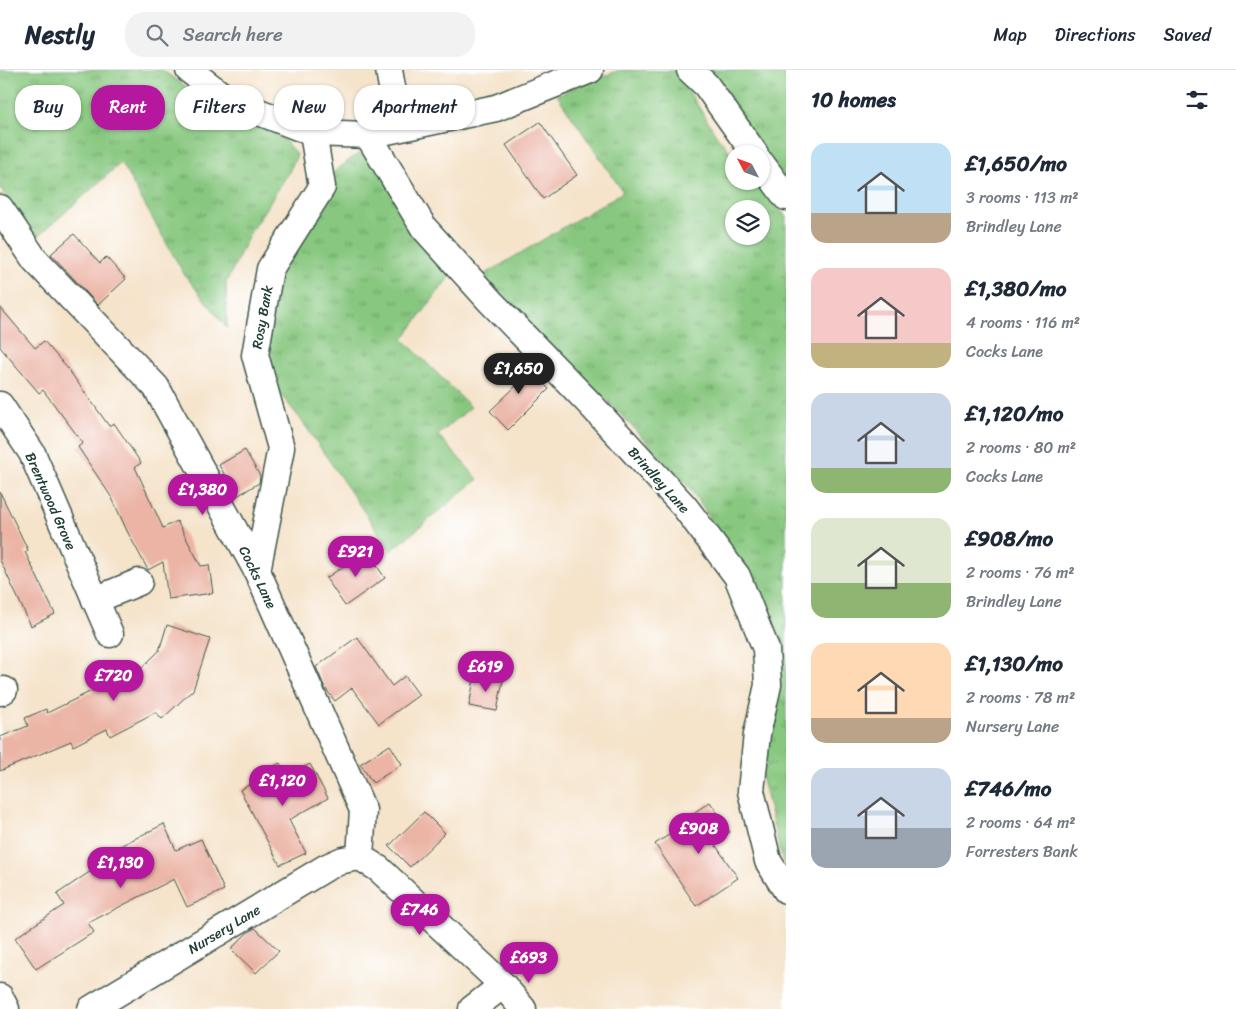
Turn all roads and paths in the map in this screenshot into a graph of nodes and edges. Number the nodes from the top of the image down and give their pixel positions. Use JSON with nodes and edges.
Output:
{"nodes":[{"id":1,"x":189,"y":70,"type":"edge"},
{"id":2,"x":389,"y":70,"type":"edge"},
{"id":3,"x":590,"y":70,"type":"edge"},
{"id":4,"x":690,"y":70,"type":"edge"},
{"id":5,"x":392,"y":85,"type":"edge"},
{"id":6,"x":475,"y":112,"type":"edge"},
{"id":7,"x":390,"y":130,"type":"edge"},
{"id":8,"x":313,"y":133,"type":"junction"},
{"id":9,"x":368,"y":135,"type":"junction"},
{"id":10,"x":748,"y":145,"type":"edge"},
{"id":11,"x":770,"y":175,"type":"edge"},
{"id":12,"x":786,"y":197,"type":"edge"},
{"id":13,"x":0,"y":208,"type":"edge"},
{"id":14,"x":0,"y":405,"type":"edge"},
{"id":15,"x":257,"y":571,"type":"junction"},
{"id":16,"x":139,"y":582,"type":"dead end"},
{"id":17,"x":95,"y":600,"type":"junction"},
{"id":18,"x":110,"y":634,"type":"dead end"},
{"id":19,"x":360,"y":857,"type":"junction"},
{"id":20,"x":786,"y":890,"type":"edge"},
{"id":21,"x":503,"y":985,"type":"junction"},
{"id":22,"x":0,"y":997,"type":"edge"},
{"id":23,"x":6,"y":1009,"type":"edge"},
{"id":24,"x":91,"y":1009,"type":"edge"},
{"id":25,"x":472,"y":1009,"type":"edge"},
{"id":26,"x":523,"y":1009,"type":"edge"}],
"edges":[{"from":1,"to":8,"type":"street"},
{"from":2,"to":5,"type":"street"},
{"from":3,"to":6,"type":"street"},
{"from":4,"to":10,"type":"street"},
{"from":7,"to":9,"type":"street"},
{"from":8,"to":9,"type":"street"},
{"from":8,"to":15,"type":"street","name":"Rosy Bank"},
{"from":9,"to":20,"type":"street","name":"Brindley Lane"},
{"from":11,"to":12,"type":"street"},
{"from":13,"to":15,"type":"street","name":"Cocks Lane"},
{"from":14,"to":17,"type":"street","name":"Brentwood Grove"},
{"from":15,"to":19,"type":"street","name":"Cocks Lane"},
{"from":16,"to":17,"type":"street"},
{"from":17,"to":18,"type":"street","name":"Brentwood Grove"},
{"from":19,"to":21,"type":"street"},
{"from":19,"to":24,"type":"street","name":"Nursery Lane"},
{"from":21,"to":25,"type":"street"},
{"from":21,"to":26,"type":"street"},
{"from":22,"to":23,"type":"street"}]}
